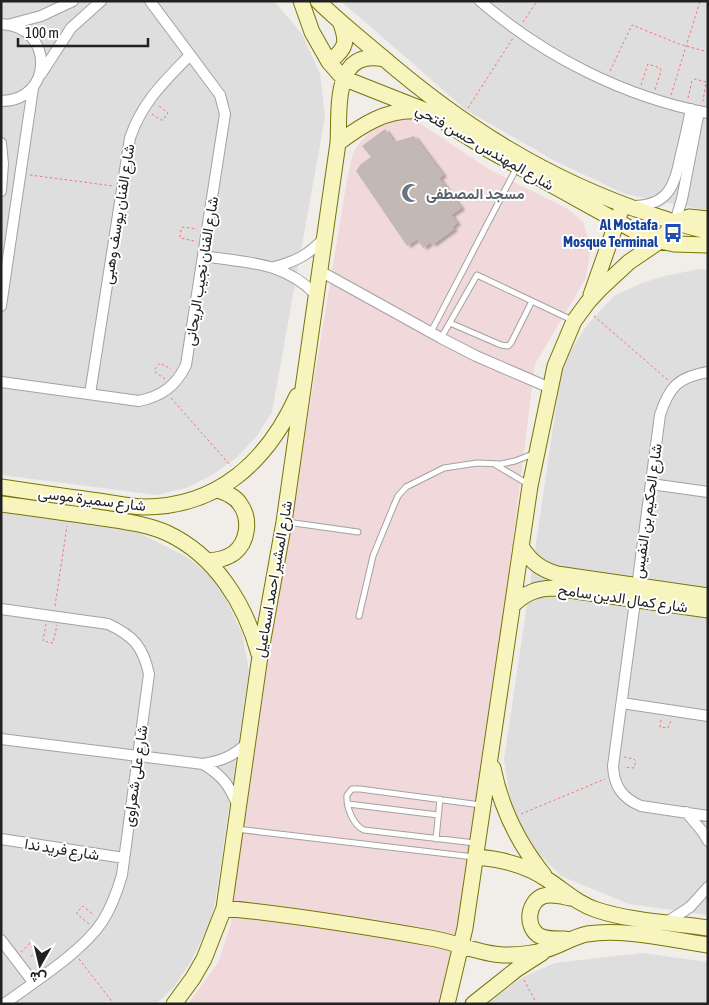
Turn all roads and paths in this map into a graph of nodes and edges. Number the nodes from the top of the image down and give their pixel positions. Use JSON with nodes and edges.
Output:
{"nodes":[{"id":1,"x":73,"y":1,"type":"edge"},
{"id":2,"x":101,"y":1,"type":"edge"},
{"id":3,"x":150,"y":1,"type":"edge"},
{"id":4,"x":291,"y":1,"type":"edge"},
{"id":5,"x":301,"y":1,"type":"edge"},
{"id":6,"x":318,"y":1,"type":"edge"},
{"id":7,"x":330,"y":1,"type":"edge"},
{"id":8,"x":480,"y":1,"type":"edge"},
{"id":9,"x":537,"y":1,"type":"edge"},
{"id":10,"x":700,"y":1,"type":"edge"},
{"id":11,"x":340,"y":22,"type":"junction"},
{"id":12,"x":5,"y":24,"type":"edge"},
{"id":13,"x":518,"y":31,"type":"junction"},
{"id":14,"x":312,"y":32,"type":"junction"},
{"id":15,"x":686,"y":46,"type":"junction"},
{"id":16,"x":708,"y":52,"type":"edge"},
{"id":17,"x":190,"y":55,"type":"junction"},
{"id":18,"x":384,"y":59,"type":"junction"},
{"id":19,"x":329,"y":62,"type":"junction"},
{"id":20,"x":39,"y":76,"type":"junction"},
{"id":21,"x":343,"y":78,"type":"junction"},
{"id":22,"x":606,"y":80,"type":"junction"},
{"id":23,"x":33,"y":88,"type":"junction"},
{"id":24,"x":638,"y":93,"type":"junction"},
{"id":25,"x":652,"y":98,"type":"junction"},
{"id":26,"x":149,"y":99,"type":"junction"},
{"id":27,"x":1,"y":101,"type":"edge"},
{"id":28,"x":669,"y":103,"type":"junction"},
{"id":29,"x":143,"y":108,"type":"junction"},
{"id":30,"x":697,"y":110,"type":"edge"},
{"id":31,"x":429,"y":112,"type":"junction"},
{"id":32,"x":460,"y":120,"type":"junction"},
{"id":33,"x":1,"y":143,"type":"edge"},
{"id":34,"x":338,"y":143,"type":"junction"},
{"id":35,"x":517,"y":166,"type":"junction"},
{"id":36,"x":20,"y":173,"type":"junction"},
{"id":37,"x":121,"y":187,"type":"junction"},
{"id":38,"x":1,"y":191,"type":"edge"},
{"id":39,"x":591,"y":199,"type":"junction"},
{"id":40,"x":629,"y":207,"type":"junction"},
{"id":41,"x":617,"y":222,"type":"junction"},
{"id":42,"x":675,"y":222,"type":"junction"},
{"id":43,"x":706,"y":227,"type":"edge"},
{"id":44,"x":207,"y":231,"type":"junction"},
{"id":45,"x":325,"y":237,"type":"junction"},
{"id":46,"x":660,"y":241,"type":"junction"},
{"id":47,"x":205,"y":242,"type":"junction"},
{"id":48,"x":704,"y":246,"type":"edge"},
{"id":49,"x":203,"y":256,"type":"junction"},
{"id":50,"x":274,"y":267,"type":"junction"},
{"id":51,"x":320,"y":271,"type":"junction"},
{"id":52,"x":316,"y":295,"type":"junction"},
{"id":53,"x":532,"y":301,"type":"junction"},
{"id":54,"x":586,"y":305,"type":"junction"},
{"id":55,"x":1,"y":306,"type":"edge"},
{"id":56,"x":574,"y":321,"type":"junction"},
{"id":57,"x":450,"y":323,"type":"junction"},
{"id":58,"x":430,"y":333,"type":"junction"},
{"id":59,"x":441,"y":338,"type":"junction"},
{"id":60,"x":708,"y":372,"type":"edge"},
{"id":61,"x":181,"y":376,"type":"junction"},
{"id":62,"x":304,"y":381,"type":"junction"},
{"id":63,"x":1,"y":382,"type":"edge"},
{"id":64,"x":674,"y":386,"type":"junction"},
{"id":65,"x":170,"y":388,"type":"junction"},
{"id":66,"x":550,"y":388,"type":"junction"},
{"id":67,"x":90,"y":394,"type":"junction"},
{"id":68,"x":536,"y":453,"type":"junction"},
{"id":69,"x":494,"y":464,"type":"junction"},
{"id":70,"x":240,"y":475,"type":"junction"},
{"id":71,"x":651,"y":484,"type":"junction"},
{"id":72,"x":530,"y":486,"type":"junction"},
{"id":73,"x":2,"y":487,"type":"edge"},
{"id":74,"x":218,"y":490,"type":"junction"},
{"id":75,"x":708,"y":492,"type":"edge"},
{"id":76,"x":1,"y":504,"type":"edge"},
{"id":77,"x":68,"y":513,"type":"junction"},
{"id":78,"x":284,"y":522,"type":"junction"},
{"id":79,"x":358,"y":532,"type":"dead end"},
{"id":80,"x":521,"y":546,"type":"junction"},
{"id":81,"x":208,"y":561,"type":"junction"},
{"id":82,"x":636,"y":592,"type":"junction"},
{"id":83,"x":708,"y":596,"type":"edge"},
{"id":84,"x":513,"y":605,"type":"junction"},
{"id":85,"x":1,"y":609,"type":"edge"},
{"id":86,"x":708,"y":610,"type":"edge"},
{"id":87,"x":53,"y":616,"type":"junction"},
{"id":88,"x":359,"y":616,"type":"dead end"},
{"id":89,"x":260,"y":656,"type":"junction"},
{"id":90,"x":622,"y":703,"type":"junction"},
{"id":91,"x":667,"y":710,"type":"junction"},
{"id":92,"x":708,"y":716,"type":"edge"},
{"id":93,"x":1,"y":739,"type":"edge"},
{"id":94,"x":247,"y":743,"type":"junction"},
{"id":95,"x":138,"y":757,"type":"junction"},
{"id":96,"x":491,"y":758,"type":"junction"},
{"id":97,"x":203,"y":764,"type":"junction"},
{"id":98,"x":614,"y":766,"type":"junction"},
{"id":99,"x":440,"y":799,"type":"junction"},
{"id":100,"x":348,"y":804,"type":"junction"},
{"id":101,"x":484,"y":806,"type":"junction"},
{"id":102,"x":238,"y":808,"type":"junction"},
{"id":103,"x":686,"y":812,"type":"junction"},
{"id":104,"x":438,"y":815,"type":"junction"},
{"id":105,"x":708,"y":816,"type":"edge"},
{"id":106,"x":508,"y":819,"type":"junction"},
{"id":107,"x":236,"y":829,"type":"junction"},
{"id":108,"x":1,"y":839,"type":"edge"},
{"id":109,"x":436,"y":839,"type":"junction"},
{"id":110,"x":708,"y":840,"type":"edge"},
{"id":111,"x":477,"y":850,"type":"junction"},
{"id":112,"x":124,"y":858,"type":"junction"},
{"id":113,"x":548,"y":880,"type":"junction"},
{"id":114,"x":708,"y":887,"type":"edge"},
{"id":115,"x":572,"y":898,"type":"junction"},
{"id":116,"x":224,"y":908,"type":"junction"},
{"id":117,"x":667,"y":922,"type":"junction"},
{"id":118,"x":99,"y":926,"type":"junction"},
{"id":119,"x":708,"y":928,"type":"edge"},
{"id":120,"x":569,"y":939,"type":"junction"},
{"id":121,"x":1,"y":940,"type":"edge"},
{"id":122,"x":708,"y":945,"type":"edge"},
{"id":123,"x":462,"y":947,"type":"junction"},
{"id":124,"x":546,"y":950,"type":"junction"},
{"id":125,"x":73,"y":952,"type":"junction"},
{"id":126,"x":18,"y":962,"type":"junction"},
{"id":127,"x":518,"y":969,"type":"junction"},
{"id":128,"x":33,"y":982,"type":"junction"},
{"id":129,"x":4,"y":1004,"type":"edge"},
{"id":130,"x":114,"y":1004,"type":"edge"},
{"id":131,"x":174,"y":1004,"type":"edge"},
{"id":132,"x":448,"y":1004,"type":"edge"},
{"id":133,"x":473,"y":1004,"type":"edge"},
{"id":134,"x":537,"y":1004,"type":"edge"}],
"edges":[{"from":1,"to":12,"type":"street"},
{"from":2,"to":20,"type":"street"},
{"from":3,"to":17,"type":"street","name":"شارع الفنان نجيب الريحانى"},
{"from":4,"to":14,"type":"main road"},
{"from":5,"to":14,"type":"main road","name":"شارع المهندس حسن فتحي"},
{"from":6,"to":11,"type":"main road","name":"شارع المهندس حسن فتحي"},
{"from":7,"to":11,"type":"main road"},
{"from":8,"to":13,"type":"street"},
{"from":9,"to":13,"type":"path"},
{"from":10,"to":15,"type":"path"},
{"from":11,"to":18,"type":"main road","name":"شارع المهندس حسن فتحي"},
{"from":11,"to":19,"type":"main road"},
{"from":12,"to":20,"type":"street"},
{"from":13,"to":22,"type":"street"},
{"from":13,"to":32,"type":"path"},
{"from":14,"to":19,"type":"main road","name":"شارع المهندس حسن فتحي"},
{"from":15,"to":16,"type":"path"},
{"from":15,"to":22,"type":"path"},
{"from":15,"to":28,"type":"path"},
{"from":17,"to":26,"type":"street","name":"شارع الفنان يوسف وهبى"},
{"from":17,"to":44,"type":"street","name":"شارع الفنان نجيب الريحانى"},
{"from":18,"to":21,"type":"main road"},
{"from":18,"to":32,"type":"main road","name":"شارع المهندس حسن فتحي"},
{"from":19,"to":21,"type":"main road","name":"شارع المهندس حسن فتحي"},
{"from":20,"to":23,"type":"street"},
{"from":21,"to":31,"type":"main road","name":"شارع المهندس حسن فتحي"},
{"from":21,"to":34,"type":"main road","name":"شارع المشير احمد اسماعيل"},
{"from":22,"to":24,"type":"street"},
{"from":23,"to":27,"type":"street"},
{"from":23,"to":36,"type":"street"},
{"from":24,"to":25,"type":"street"},
{"from":24,"to":25,"type":"path"},
{"from":25,"to":28,"type":"street"},
{"from":26,"to":29,"type":"street","name":"شارع الفنان يوسف وهبى"},
{"from":26,"to":29,"type":"path"},
{"from":28,"to":30,"type":"street"},
{"from":29,"to":37,"type":"street","name":"شارع الفنان يوسف وهبى"},
{"from":30,"to":30,"type":"path"},
{"from":30,"to":40,"type":"street"},
{"from":30,"to":42,"type":"street"},
{"from":31,"to":34,"type":"main road"},
{"from":31,"to":35,"type":"main road","name":"شارع المهندس حسن فتحي"},
{"from":32,"to":39,"type":"main road","name":"شارع المهندس حسن فتحي"},
{"from":33,"to":38,"type":"street"},
{"from":34,"to":45,"type":"main road","name":"شارع المشير احمد اسماعيل"},
{"from":35,"to":39,"type":"main road","name":"شارع المهندس حسن فتحي"},
{"from":35,"to":58,"type":"lane"},
{"from":36,"to":37,"type":"path"},
{"from":36,"to":55,"type":"street"},
{"from":37,"to":67,"type":"street","name":"شارع الفنان يوسف وهبى"},
{"from":39,"to":40,"type":"main road","name":"شارع المهندس حسن فتحي"},
{"from":39,"to":41,"type":"main road","name":"شارع المهندس حسن فتحي"},
{"from":40,"to":41,"type":"main road"},
{"from":40,"to":42,"type":"main road","name":"شارع المهندس حسن فتحي"},
{"from":41,"to":46,"type":"main road","name":"شارع المهندس حسن فتحي"},
{"from":41,"to":54,"type":"main road"},
{"from":42,"to":43,"type":"main road","name":"شارع المهندس حسن فتحي"},
{"from":42,"to":46,"type":"main road"},
{"from":43,"to":48,"type":"main road"},
{"from":44,"to":47,"type":"street","name":"شارع الفنان نجيب الريحانى"},
{"from":44,"to":47,"type":"path"},
{"from":45,"to":50,"type":"street"},
{"from":45,"to":51,"type":"main road","name":"شارع المشير احمد اسماعيل"},
{"from":46,"to":48,"type":"main road","name":"شارع المهندس حسن فتحي"},
{"from":46,"to":54,"type":"main road"},
{"from":47,"to":49,"type":"street","name":"شارع الفنان نجيب الريحانى"},
{"from":49,"to":50,"type":"street"},
{"from":49,"to":61,"type":"street","name":"شارع الفنان نجيب الريحانى"},
{"from":50,"to":52,"type":"street"},
{"from":51,"to":52,"type":"main road","name":"شارع المشير احمد اسماعيل"},
{"from":51,"to":58,"type":"street"},
{"from":52,"to":62,"type":"main road","name":"شارع المشير احمد اسماعيل"},
{"from":53,"to":56,"type":"lane"},
{"from":53,"to":57,"type":"lane"},
{"from":53,"to":57,"type":"lane"},
{"from":54,"to":56,"type":"main road"},
{"from":54,"to":64,"type":"path"},
{"from":56,"to":66,"type":"main road"},
{"from":57,"to":59,"type":"lane"},
{"from":58,"to":59,"type":"street"},
{"from":59,"to":66,"type":"street"},
{"from":60,"to":64,"type":"street"},
{"from":61,"to":65,"type":"street","name":"شارع الفنان نجيب الريحانى"},
{"from":61,"to":65,"type":"path"},
{"from":62,"to":70,"type":"main road","name":"شارع سميرة موسى"},
{"from":62,"to":78,"type":"main road","name":"شارع المشير احمد اسماعيل"},
{"from":63,"to":67,"type":"street"},
{"from":64,"to":71,"type":"street","name":"شارع الحكيم بن النفيس"},
{"from":65,"to":67,"type":"street"},
{"from":65,"to":70,"type":"path"},
{"from":66,"to":68,"type":"main road"},
{"from":68,"to":69,"type":"lane"},
{"from":68,"to":72,"type":"main road"},
{"from":69,"to":72,"type":"lane"},
{"from":69,"to":88,"type":"lane"},
{"from":70,"to":74,"type":"main road","name":"شارع سميرة موسى"},
{"from":71,"to":75,"type":"street"},
{"from":71,"to":82,"type":"street","name":"شارع الحكيم بن النفيس"},
{"from":72,"to":80,"type":"main road"},
{"from":73,"to":74,"type":"main road","name":"شارع سميرة موسى"},
{"from":74,"to":81,"type":"main road"},
{"from":76,"to":77,"type":"main road","name":"شارع سميرة موسى"},
{"from":77,"to":81,"type":"main road","name":"شارع سميرة موسى"},
{"from":77,"to":87,"type":"path"},
{"from":78,"to":79,"type":"lane"},
{"from":78,"to":89,"type":"main road","name":"شارع المشير احمد اسماعيل"},
{"from":80,"to":82,"type":"main road","name":"شارع كمال الدين سامح"},
{"from":80,"to":84,"type":"main road"},
{"from":81,"to":89,"type":"main road","name":"شارع سميرة موسى"},
{"from":82,"to":83,"type":"main road","name":"شارع كمال الدين سامح"},
{"from":82,"to":84,"type":"main road","name":"شارع كمال الدين سامح"},
{"from":82,"to":86,"type":"main road","name":"شارع كمال الدين سامح"},
{"from":82,"to":90,"type":"street","name":"شارع الحكيم بن النفيس"},
{"from":84,"to":96,"type":"main road"},
{"from":85,"to":87,"type":"street","name":"شارع على شعراوى"},
{"from":87,"to":87,"type":"path"},
{"from":87,"to":95,"type":"street","name":"شارع على شعراوى"},
{"from":89,"to":94,"type":"main road","name":"شارع المشير احمد اسماعيل"},
{"from":90,"to":91,"type":"street"},
{"from":90,"to":98,"type":"street","name":"شارع الحكيم بن النفيس"},
{"from":91,"to":91,"type":"path"},
{"from":91,"to":92,"type":"street"},
{"from":93,"to":95,"type":"street"},
{"from":94,"to":97,"type":"street"},
{"from":94,"to":102,"type":"main road","name":"شارع المشير احمد اسماعيل"},
{"from":95,"to":97,"type":"street"},
{"from":95,"to":112,"type":"street","name":"شارع على شعراوى"},
{"from":96,"to":101,"type":"main road"},
{"from":96,"to":106,"type":"main road"},
{"from":97,"to":102,"type":"street"},
{"from":98,"to":98,"type":"path"},
{"from":98,"to":103,"type":"street"},
{"from":98,"to":106,"type":"path"},
{"from":99,"to":100,"type":"lane"},
{"from":99,"to":101,"type":"lane"},
{"from":99,"to":104,"type":"lane"},
{"from":100,"to":104,"type":"lane"},
{"from":100,"to":109,"type":"lane"},
{"from":101,"to":111,"type":"main road"},
{"from":102,"to":107,"type":"main road","name":"شارع المشير احمد اسماعيل"},
{"from":103,"to":105,"type":"street"},
{"from":103,"to":110,"type":"street"},
{"from":104,"to":109,"type":"lane"},
{"from":106,"to":113,"type":"main road"},
{"from":107,"to":111,"type":"lane"},
{"from":107,"to":116,"type":"main road","name":"شارع المشير احمد اسماعيل"},
{"from":108,"to":112,"type":"street","name":"شارع فريد ندا"},
{"from":109,"to":111,"type":"lane"},
{"from":111,"to":113,"type":"main road"},
{"from":111,"to":123,"type":"main road"},
{"from":112,"to":118,"type":"street","name":"شارع على شعراوى"},
{"from":113,"to":115,"type":"main road"},
{"from":114,"to":117,"type":"street"},
{"from":115,"to":117,"type":"main road"},
{"from":115,"to":120,"type":"main road"},
{"from":116,"to":123,"type":"main road"},
{"from":116,"to":131,"type":"main road","name":"شارع المشير احمد اسماعيل"},
{"from":117,"to":119,"type":"main road"},
{"from":118,"to":118,"type":"path"},
{"from":118,"to":125,"type":"street","name":"شارع على شعراوى"},
{"from":120,"to":122,"type":"main road"},
{"from":120,"to":124,"type":"main road"},
{"from":121,"to":126,"type":"street"},
{"from":123,"to":124,"type":"main road"},
{"from":123,"to":132,"type":"main road"},
{"from":124,"to":127,"type":"main road"},
{"from":125,"to":128,"type":"street","name":"شارع على شعراوى"},
{"from":125,"to":130,"type":"path"},
{"from":126,"to":126,"type":"path"},
{"from":126,"to":128,"type":"street"},
{"from":127,"to":133,"type":"main road"},
{"from":127,"to":134,"type":"path"},
{"from":128,"to":129,"type":"street","name":"شارع على شعراوى"}]}
